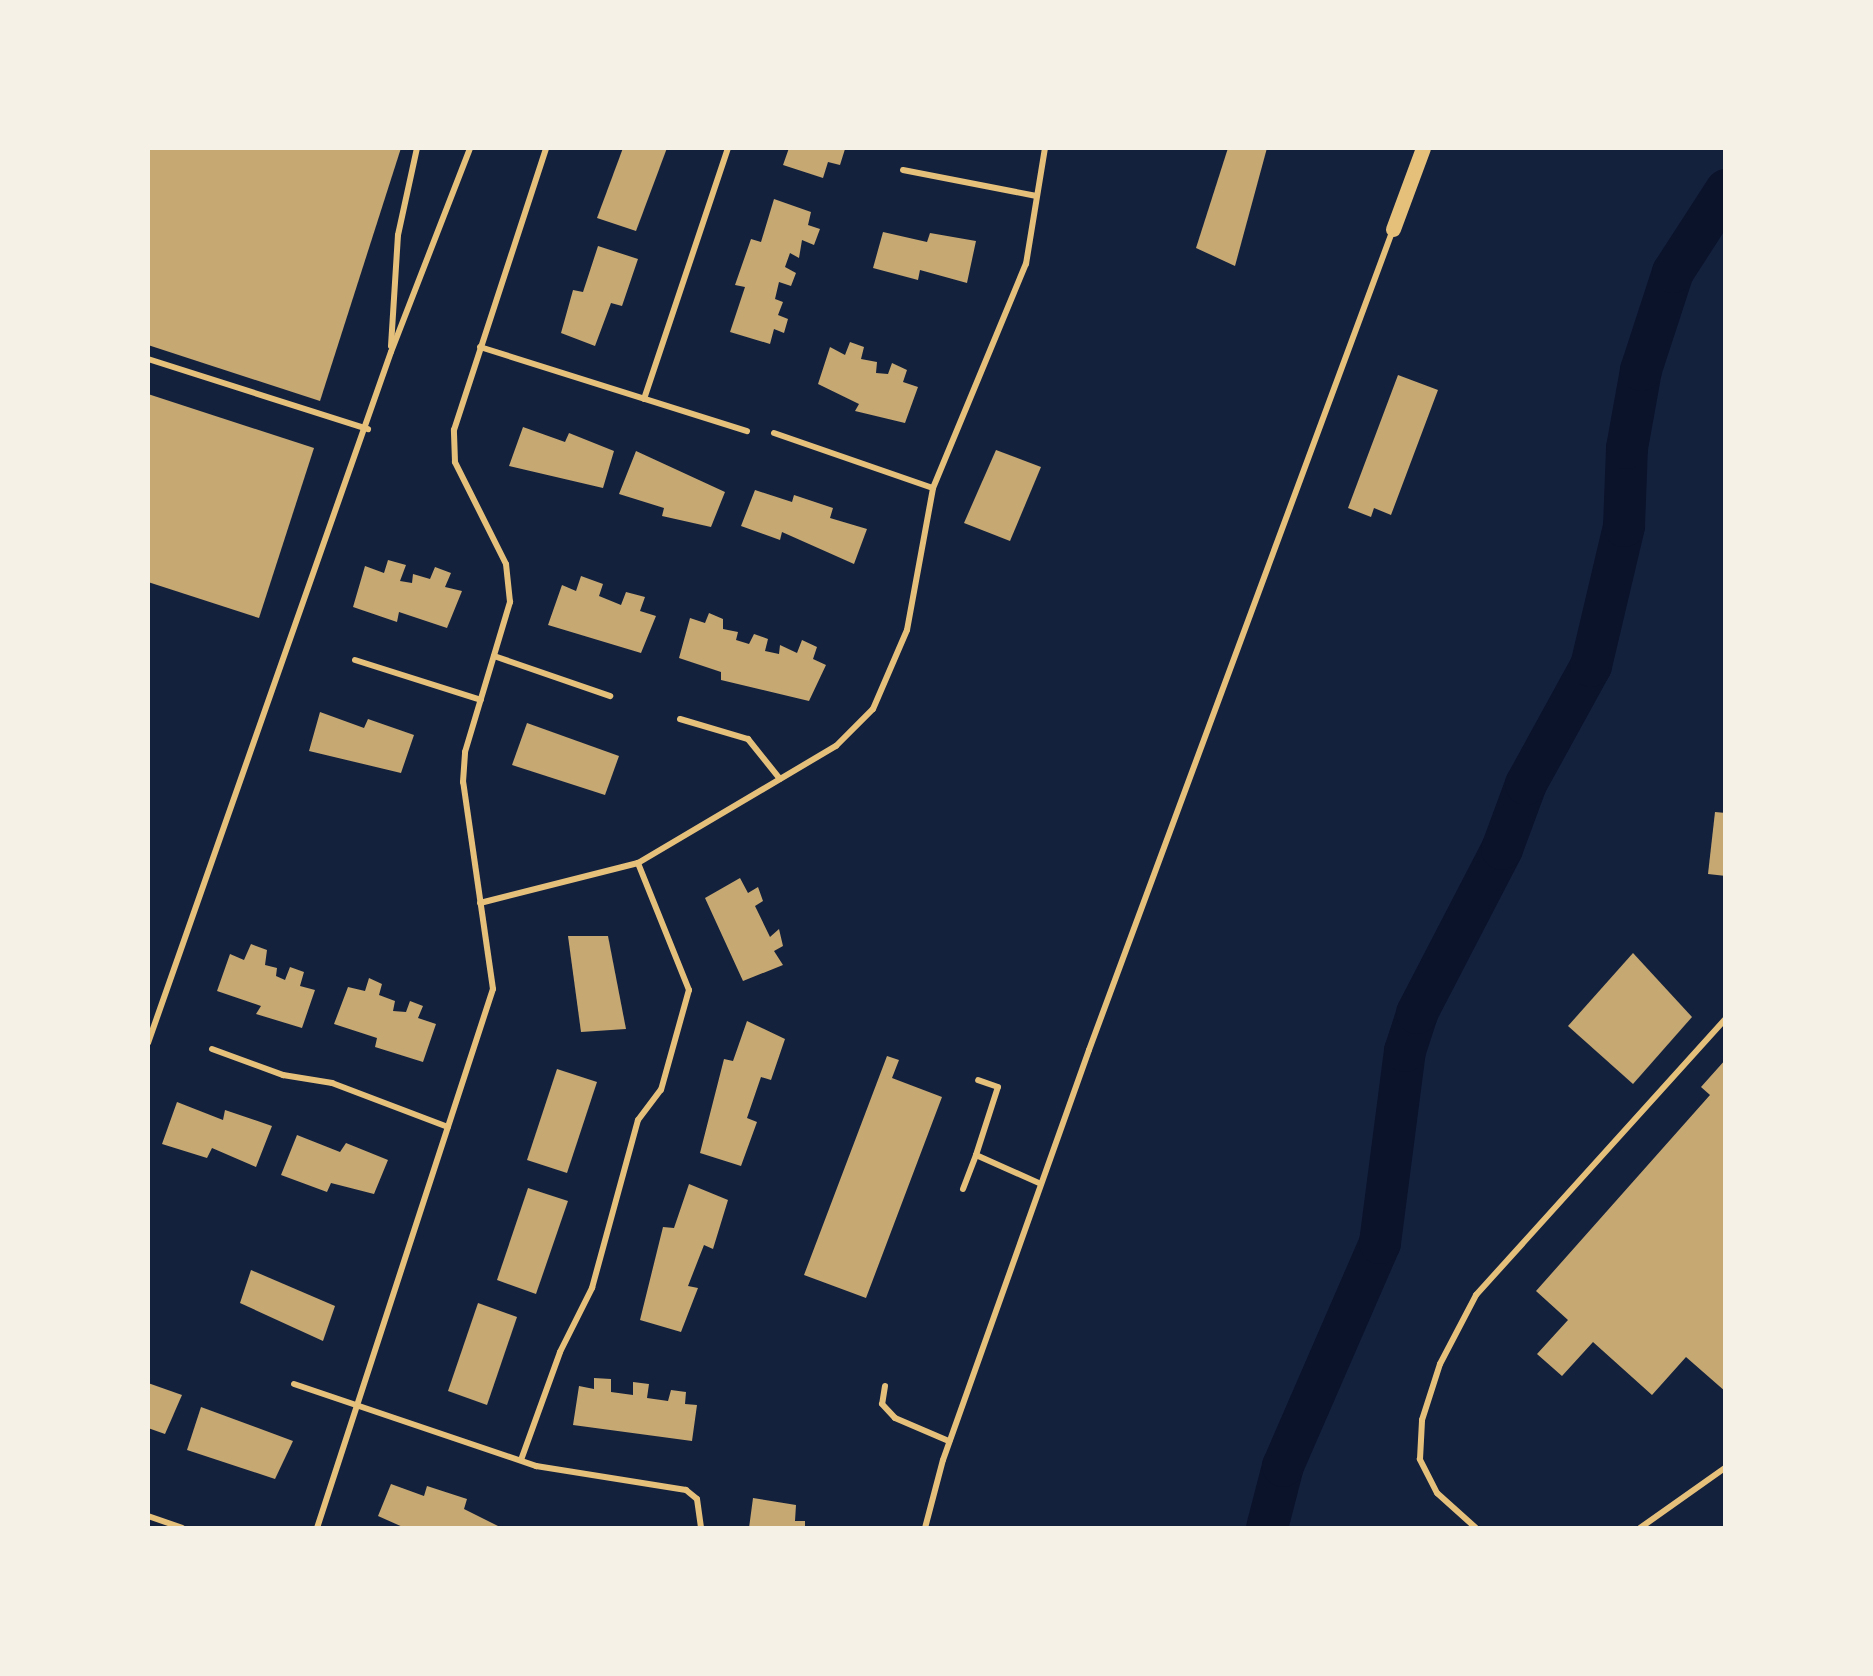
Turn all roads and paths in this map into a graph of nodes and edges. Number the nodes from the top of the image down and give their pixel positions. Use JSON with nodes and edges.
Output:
{"nodes":[{"id":1,"x":417,"y":148,"type":"edge"},
{"id":2,"x":470,"y":148,"type":"edge"},
{"id":3,"x":546,"y":148,"type":"edge"},
{"id":4,"x":728,"y":148,"type":"edge"},
{"id":5,"x":1046,"y":148,"type":"edge"},
{"id":6,"x":1423,"y":148,"type":"edge"},
{"id":7,"x":903,"y":170,"type":"dead end"},
{"id":8,"x":1037,"y":196,"type":"junction"},
{"id":9,"x":1393,"y":229,"type":"joint"},
{"id":10,"x":480,"y":348,"type":"junction"},
{"id":11,"x":390,"y":352,"type":"junction"},
{"id":12,"x":148,"y":359,"type":"edge"},
{"id":13,"x":644,"y":399,"type":"junction"},
{"id":14,"x":368,"y":428,"type":"junction"},
{"id":15,"x":748,"y":431,"type":"dead end"},
{"id":16,"x":774,"y":433,"type":"dead end"},
{"id":17,"x":933,"y":488,"type":"junction"},
{"id":18,"x":494,"y":656,"type":"junction"},
{"id":19,"x":355,"y":660,"type":"dead end"},
{"id":20,"x":610,"y":696,"type":"dead end"},
{"id":21,"x":480,"y":700,"type":"junction"},
{"id":22,"x":680,"y":720,"type":"dead end"},
{"id":23,"x":780,"y":779,"type":"junction"},
{"id":24,"x":638,"y":863,"type":"junction"},
{"id":25,"x":480,"y":902,"type":"junction"},
{"id":26,"x":1726,"y":1018,"type":"edge"},
{"id":27,"x":148,"y":1043,"type":"edge"},
{"id":28,"x":212,"y":1049,"type":"dead end"},
{"id":29,"x":978,"y":1080,"type":"dead end"},
{"id":30,"x":448,"y":1127,"type":"junction"},
{"id":31,"x":976,"y":1155,"type":"junction"},
{"id":32,"x":1041,"y":1184,"type":"junction"},
{"id":33,"x":962,"y":1189,"type":"dead end"},
{"id":34,"x":294,"y":1384,"type":"dead end"},
{"id":35,"x":885,"y":1386,"type":"dead end"},
{"id":36,"x":357,"y":1406,"type":"junction"},
{"id":37,"x":950,"y":1440,"type":"junction"},
{"id":38,"x":521,"y":1460,"type":"junction"},
{"id":39,"x":1726,"y":1466,"type":"edge"},
{"id":40,"x":148,"y":1516,"type":"edge"},
{"id":41,"x":182,"y":1528,"type":"edge"},
{"id":42,"x":317,"y":1528,"type":"edge"},
{"id":43,"x":701,"y":1528,"type":"edge"},
{"id":44,"x":925,"y":1528,"type":"edge"},
{"id":45,"x":1476,"y":1528,"type":"edge"},
{"id":46,"x":1640,"y":1528,"type":"edge"}],
"edges":[{"from":1,"to":11,"type":"lane"},
{"from":2,"to":11,"type":"lane"},
{"from":3,"to":10,"type":"lane"},
{"from":4,"to":13,"type":"lane"},
{"from":5,"to":8,"type":"lane"},
{"from":6,"to":9,"type":"street"},
{"from":7,"to":8,"type":"lane"},
{"from":8,"to":17,"type":"lane"},
{"from":9,"to":32,"type":"lane"},
{"from":10,"to":13,"type":"lane"},
{"from":10,"to":18,"type":"lane"},
{"from":11,"to":14,"type":"lane"},
{"from":12,"to":14,"type":"lane"},
{"from":13,"to":15,"type":"lane"},
{"from":14,"to":27,"type":"lane"},
{"from":16,"to":17,"type":"lane"},
{"from":17,"to":23,"type":"lane"},
{"from":18,"to":20,"type":"lane"},
{"from":18,"to":21,"type":"lane"},
{"from":19,"to":21,"type":"lane"},
{"from":21,"to":25,"type":"lane"},
{"from":22,"to":23,"type":"lane"},
{"from":23,"to":24,"type":"lane"},
{"from":24,"to":25,"type":"lane"},
{"from":24,"to":38,"type":"lane"},
{"from":25,"to":30,"type":"lane"},
{"from":26,"to":45,"type":"lane"},
{"from":28,"to":30,"type":"lane"},
{"from":29,"to":31,"type":"lane"},
{"from":30,"to":36,"type":"lane"},
{"from":31,"to":32,"type":"lane"},
{"from":31,"to":33,"type":"lane"},
{"from":32,"to":37,"type":"lane"},
{"from":34,"to":36,"type":"lane"},
{"from":35,"to":37,"type":"lane"},
{"from":36,"to":38,"type":"lane"},
{"from":36,"to":42,"type":"lane"},
{"from":37,"to":44,"type":"lane"},
{"from":38,"to":43,"type":"lane"},
{"from":39,"to":46,"type":"lane"},
{"from":40,"to":41,"type":"lane"}]}
